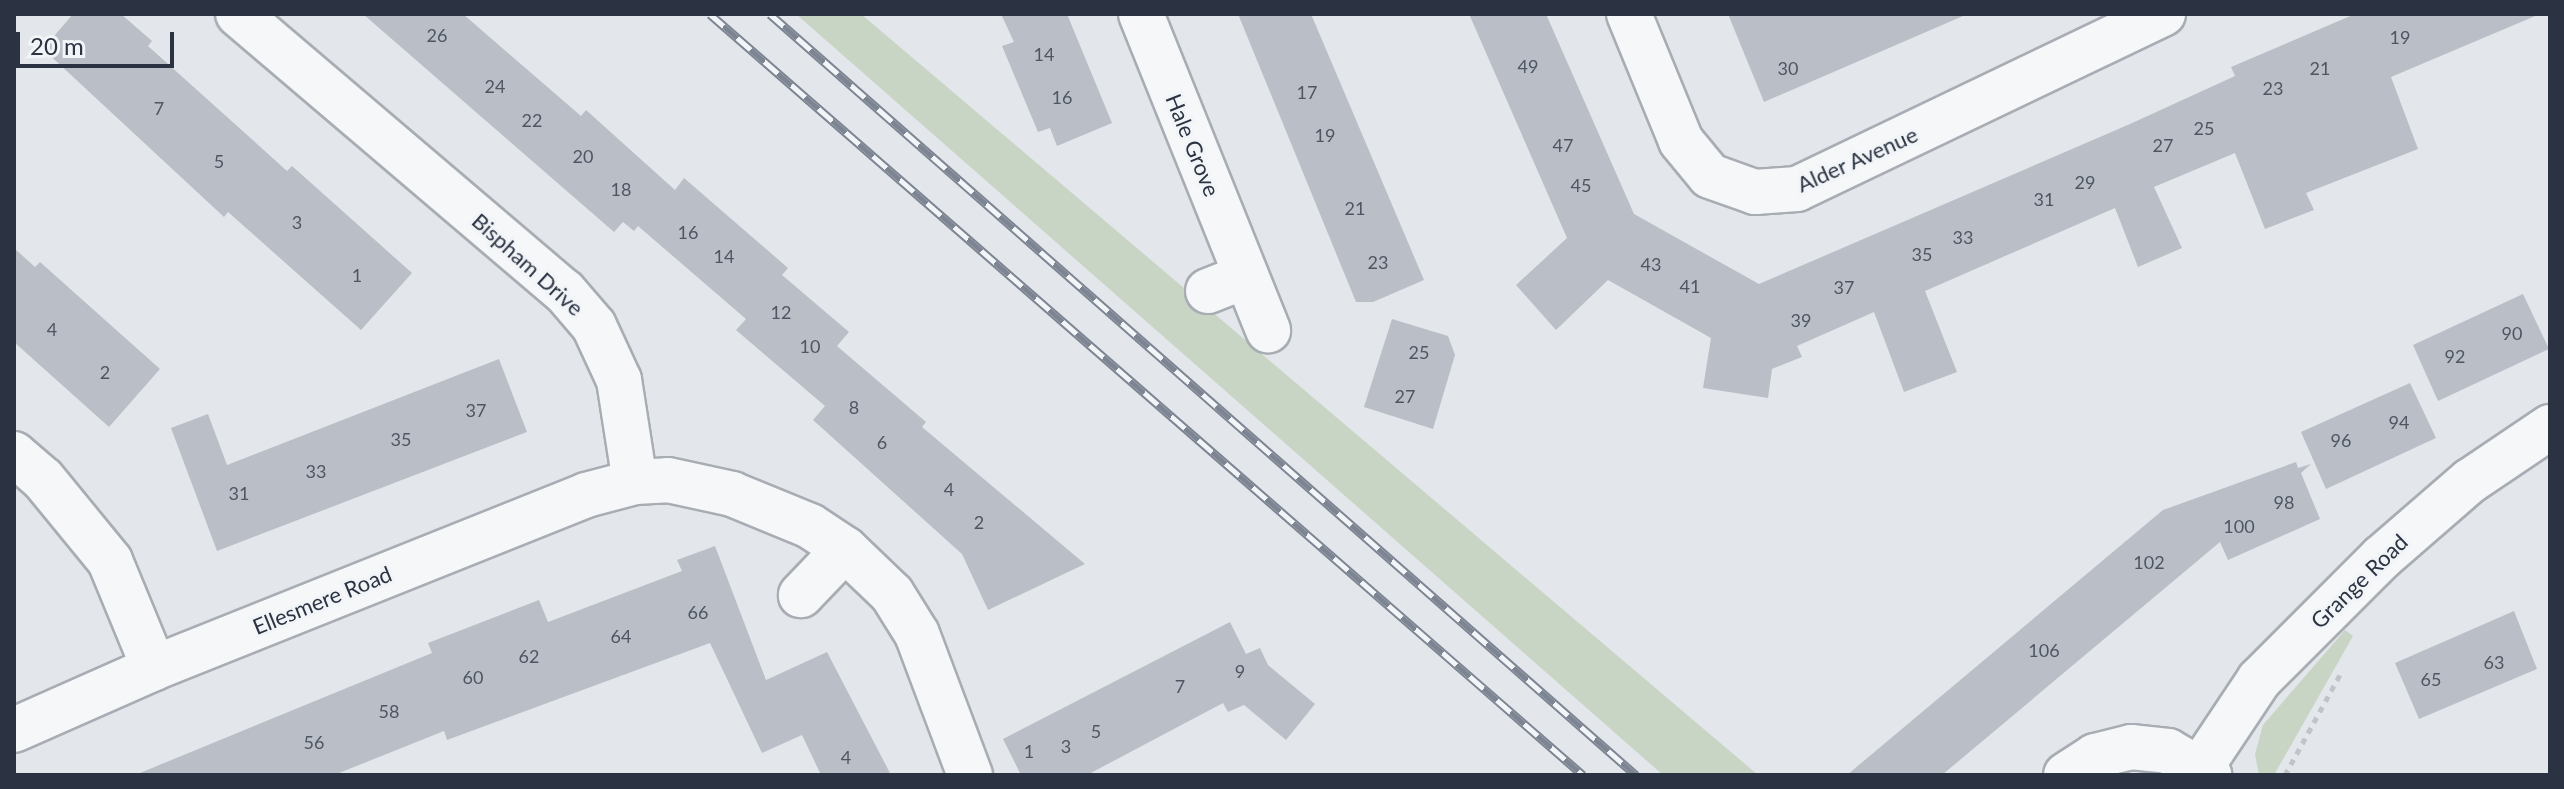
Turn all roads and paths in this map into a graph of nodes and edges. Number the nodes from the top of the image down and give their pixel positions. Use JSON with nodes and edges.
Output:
{"nodes":[{"id":1,"x":238,"y":14,"type":"edge"},
{"id":2,"x":1141,"y":14,"type":"edge"},
{"id":3,"x":1629,"y":14,"type":"edge"},
{"id":4,"x":2163,"y":14,"type":"edge"},
{"id":5,"x":1268,"y":330,"type":"dead end"},
{"id":6,"x":2550,"y":427,"type":"edge"},
{"id":7,"x":14,"y":454,"type":"edge"},
{"id":8,"x":635,"y":482,"type":"junction"},
{"id":9,"x":845,"y":549,"type":"junction"},
{"id":10,"x":801,"y":595,"type":"dead end"},
{"id":11,"x":2349,"y":659,"type":"dead end"},
{"id":12,"x":154,"y":668,"type":"junction"},
{"id":13,"x":14,"y":730,"type":"edge"},
{"id":14,"x":2205,"y":771,"type":"edge"},
{"id":15,"x":970,"y":775,"type":"edge"},
{"id":16,"x":2066,"y":775,"type":"edge"},
{"id":17,"x":2285,"y":775,"type":"edge"}],
"edges":[{"from":1,"to":8,"type":"street","name":"Bispham Drive"},
{"from":2,"to":5,"type":"street","name":"Hale Grove"},
{"from":3,"to":4,"type":"street","name":"Alder Avenue"},
{"from":6,"to":14,"type":"street","name":"Grange Road"},
{"from":7,"to":12,"type":"street"},
{"from":8,"to":9,"type":"street"},
{"from":8,"to":12,"type":"street","name":"Ellesmere Road"},
{"from":9,"to":10,"type":"street"},
{"from":9,"to":15,"type":"street"},
{"from":11,"to":17,"type":"path"},
{"from":12,"to":13,"type":"street","name":"Ellesmere Road"},
{"from":14,"to":16,"type":"street","name":"Grange Road"}]}
